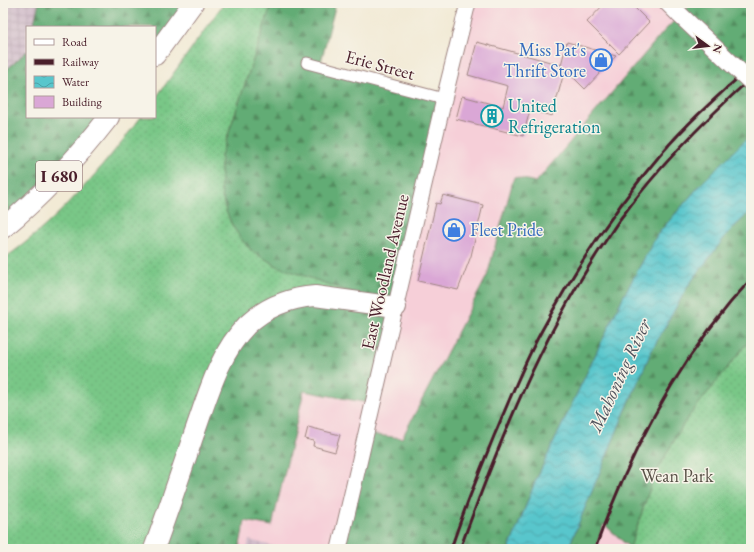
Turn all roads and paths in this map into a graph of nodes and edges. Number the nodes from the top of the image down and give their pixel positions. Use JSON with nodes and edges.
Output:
{"nodes":[{"id":1,"x":193,"y":3,"type":"edge"},
{"id":2,"x":468,"y":3,"type":"edge"},
{"id":3,"x":674,"y":9,"type":"edge"},
{"id":4,"x":156,"y":54,"type":"edge"},
{"id":5,"x":307,"y":63,"type":"dead end"},
{"id":6,"x":751,"y":82,"type":"edge"},
{"id":7,"x":444,"y":99,"type":"junction"},
{"id":8,"x":108,"y":118,"type":"edge"},
{"id":9,"x":3,"y":228,"type":"edge"},
{"id":10,"x":396,"y":308,"type":"junction"},
{"id":11,"x":154,"y":549,"type":"edge"},
{"id":12,"x":339,"y":549,"type":"edge"}],
"edges":[{"from":1,"to":4,"type":"highway"},
{"from":2,"to":7,"type":"main road","name":"East Woodland Avenue"},
{"from":3,"to":6,"type":"main road","bridge":true},
{"from":5,"to":7,"type":"street","name":"Erie Street"},
{"from":7,"to":10,"type":"main road","name":"East Woodland Avenue"},
{"from":8,"to":9,"type":"highway","number":"I 680"},
{"from":10,"to":11,"type":"highway"},
{"from":10,"to":12,"type":"main road","name":"East Woodland Avenue"}]}
